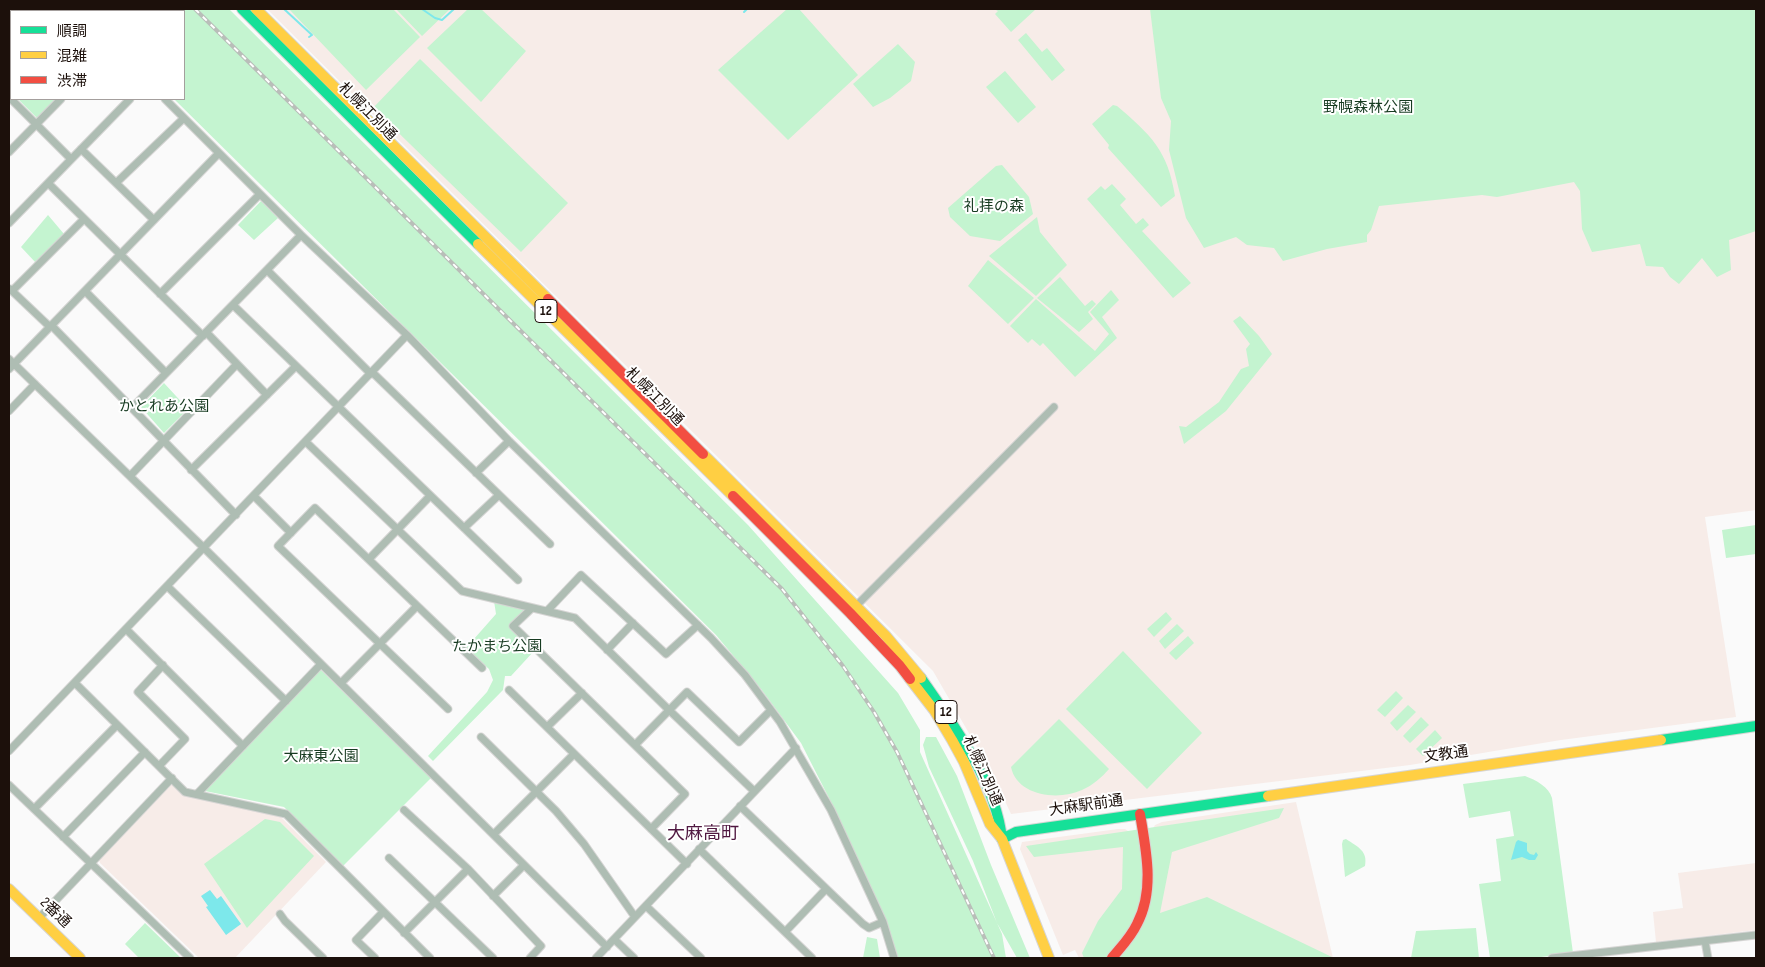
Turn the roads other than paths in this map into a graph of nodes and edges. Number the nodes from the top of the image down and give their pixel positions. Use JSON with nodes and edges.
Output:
{"nodes":[{"id":1,"x":242,"y":9,"type":"edge"},
{"id":2,"x":256,"y":9,"type":"edge"},
{"id":3,"x":12,"y":100,"type":"edge"},
{"id":4,"x":60,"y":100,"type":"edge"},
{"id":5,"x":129,"y":100,"type":"edge"},
{"id":6,"x":166,"y":100,"type":"edge"},
{"id":7,"x":184,"y":118,"type":"junction"},
{"id":8,"x":36,"y":124,"type":"junction"},
{"id":9,"x":81,"y":149,"type":"junction"},
{"id":10,"x":9,"y":152,"type":"edge"},
{"id":11,"x":219,"y":153,"type":"junction"},
{"id":12,"x":71,"y":159,"type":"junction"},
{"id":13,"x":48,"y":183,"type":"junction"},
{"id":14,"x":116,"y":183,"type":"junction"},
{"id":15,"x":260,"y":194,"type":"junction"},
{"id":16,"x":84,"y":219,"type":"junction"},
{"id":17,"x":154,"y":220,"type":"junction"},
{"id":18,"x":9,"y":223,"type":"edge"},
{"id":19,"x":301,"y":235,"type":"junction"},
{"id":20,"x":120,"y":255,"type":"junction"},
{"id":21,"x":267,"y":270,"type":"junction"},
{"id":22,"x":10,"y":290,"type":"edge"},
{"id":23,"x":85,"y":291,"type":"junction"},
{"id":24,"x":160,"y":294,"type":"junction"},
{"id":25,"x":233,"y":305,"type":"junction"},
{"id":26,"x":51,"y":326,"type":"junction"},
{"id":27,"x":205,"y":334,"type":"junction"},
{"id":28,"x":408,"y":336,"type":"junction"},
{"id":29,"x":10,"y":364,"type":"edge"},
{"id":30,"x":237,"y":364,"type":"junction"},
{"id":31,"x":296,"y":366,"type":"junction"},
{"id":32,"x":166,"y":373,"type":"junction"},
{"id":33,"x":372,"y":373,"type":"junction"},
{"id":34,"x":35,"y":384,"type":"junction"},
{"id":35,"x":267,"y":395,"type":"junction"},
{"id":36,"x":1054,"y":407,"type":"dead end"},
{"id":37,"x":132,"y":408,"type":"junction"},
{"id":38,"x":339,"y":408,"type":"junction"},
{"id":39,"x":9,"y":411,"type":"edge"},
{"id":40,"x":163,"y":440,"type":"junction"},
{"id":41,"x":509,"y":441,"type":"junction"},
{"id":42,"x":306,"y":442,"type":"junction"},
{"id":43,"x":191,"y":470,"type":"junction"},
{"id":44,"x":476,"y":473,"type":"junction"},
{"id":45,"x":130,"y":476,"type":"junction"},
{"id":46,"x":499,"y":495,"type":"junction"},
{"id":47,"x":254,"y":496,"type":"junction"},
{"id":48,"x":430,"y":496,"type":"junction"},
{"id":49,"x":236,"y":515,"type":"junction"},
{"id":50,"x":464,"y":528,"type":"junction"},
{"id":51,"x":398,"y":529,"type":"junction"},
{"id":52,"x":291,"y":533,"type":"junction"},
{"id":53,"x":550,"y":544,"type":"dead end"},
{"id":54,"x":204,"y":548,"type":"junction"},
{"id":55,"x":368,"y":559,"type":"junction"},
{"id":56,"x":518,"y":580,"type":"dead end"},
{"id":57,"x":167,"y":586,"type":"junction"},
{"id":58,"x":418,"y":606,"type":"junction"},
{"id":59,"x":532,"y":608,"type":"junction"},
{"id":60,"x":853,"y":609,"type":"junction"},
{"id":61,"x":547,"y":611,"type":"junction"},
{"id":62,"x":633,"y":623,"type":"junction"},
{"id":63,"x":698,"y":625,"type":"junction"},
{"id":64,"x":126,"y":629,"type":"junction"},
{"id":65,"x":380,"y":645,"type":"junction"},
{"id":66,"x":607,"y":650,"type":"junction"},
{"id":67,"x":321,"y":664,"type":"junction"},
{"id":68,"x":163,"y":665,"type":"junction"},
{"id":69,"x":482,"y":668,"type":"dead end"},
{"id":70,"x":75,"y":683,"type":"junction"},
{"id":71,"x":341,"y":683,"type":"junction"},
{"id":72,"x":509,"y":690,"type":"dead end"},
{"id":73,"x":582,"y":693,"type":"junction"},
{"id":74,"x":286,"y":700,"type":"junction"},
{"id":75,"x":448,"y":709,"type":"dead end"},
{"id":76,"x":669,"y":710,"type":"junction"},
{"id":77,"x":771,"y":710,"type":"junction"},
{"id":78,"x":117,"y":725,"type":"junction"},
{"id":79,"x":1756,"y":726,"type":"edge"},
{"id":80,"x":547,"y":727,"type":"junction"},
{"id":81,"x":481,"y":737,"type":"dead end"},
{"id":82,"x":635,"y":744,"type":"junction"},
{"id":83,"x":243,"y":746,"type":"junction"},
{"id":84,"x":796,"y":748,"type":"junction"},
{"id":85,"x":9,"y":751,"type":"edge"},
{"id":86,"x":145,"y":752,"type":"junction"},
{"id":87,"x":574,"y":754,"type":"junction"},
{"id":88,"x":159,"y":766,"type":"junction"},
{"id":89,"x":172,"y":778,"type":"junction"},
{"id":90,"x":9,"y":785,"type":"edge"},
{"id":91,"x":754,"y":791,"type":"junction"},
{"id":92,"x":537,"y":792,"type":"junction"},
{"id":93,"x":197,"y":794,"type":"junction"},
{"id":94,"x":740,"y":806,"type":"junction"},
{"id":95,"x":34,"y":810,"type":"junction"},
{"id":96,"x":404,"y":810,"type":"dead end"},
{"id":97,"x":1140,"y":814,"type":"junction"},
{"id":98,"x":651,"y":829,"type":"junction"},
{"id":99,"x":494,"y":834,"type":"junction"},
{"id":100,"x":62,"y":837,"type":"junction"},
{"id":101,"x":1002,"y":839,"type":"junction"},
{"id":102,"x":699,"y":849,"type":"junction"},
{"id":103,"x":389,"y":858,"type":"dead end"},
{"id":104,"x":91,"y":864,"type":"junction"},
{"id":105,"x":524,"y":864,"type":"junction"},
{"id":106,"x":687,"y":864,"type":"junction"},
{"id":107,"x":468,"y":869,"type":"junction"},
{"id":108,"x":9,"y":888,"type":"edge"},
{"id":109,"x":826,"y":889,"type":"junction"},
{"id":110,"x":493,"y":896,"type":"junction"},
{"id":111,"x":434,"y":902,"type":"junction"},
{"id":112,"x":646,"y":906,"type":"junction"},
{"id":113,"x":383,"y":912,"type":"junction"},
{"id":114,"x":280,"y":914,"type":"dead end"},
{"id":115,"x":636,"y":917,"type":"junction"},
{"id":116,"x":39,"y":918,"type":"junction"},
{"id":117,"x":883,"y":922,"type":"junction"},
{"id":118,"x":785,"y":932,"type":"junction"},
{"id":119,"x":404,"y":933,"type":"junction"},
{"id":120,"x":1756,"y":935,"type":"edge"},
{"id":121,"x":614,"y":940,"type":"junction"},
{"id":122,"x":1705,"y":941,"type":"junction"},
{"id":123,"x":607,"y":946,"type":"junction"},
{"id":124,"x":80,"y":958,"type":"edge"},
{"id":125,"x":190,"y":958,"type":"edge"},
{"id":126,"x":323,"y":958,"type":"edge"},
{"id":127,"x":375,"y":958,"type":"edge"},
{"id":128,"x":430,"y":958,"type":"edge"},
{"id":129,"x":493,"y":958,"type":"edge"},
{"id":130,"x":530,"y":958,"type":"edge"},
{"id":131,"x":596,"y":958,"type":"edge"},
{"id":132,"x":634,"y":958,"type":"edge"},
{"id":133,"x":701,"y":958,"type":"edge"},
{"id":134,"x":812,"y":958,"type":"edge"},
{"id":135,"x":894,"y":958,"type":"edge"},
{"id":136,"x":1049,"y":958,"type":"edge"},
{"id":137,"x":1112,"y":958,"type":"edge"},
{"id":138,"x":1552,"y":958,"type":"edge"},
{"id":139,"x":1708,"y":958,"type":"edge"}],
"edges":[{"from":1,"to":60,"type":"main road","name":"札幌江別通","number":"12"},
{"from":2,"to":60,"type":"main road","name":"札幌江別通","number":"12"},
{"from":3,"to":8,"type":"street"},
{"from":4,"to":8,"type":"street"},
{"from":5,"to":9,"type":"street"},
{"from":6,"to":7,"type":"street"},
{"from":7,"to":11,"type":"street"},
{"from":7,"to":14,"type":"street"},
{"from":8,"to":10,"type":"street"},
{"from":8,"to":12,"type":"street"},
{"from":9,"to":12,"type":"street"},
{"from":9,"to":14,"type":"street"},
{"from":11,"to":15,"type":"street"},
{"from":11,"to":17,"type":"street"},
{"from":12,"to":13,"type":"street"},
{"from":13,"to":16,"type":"street"},
{"from":13,"to":18,"type":"street"},
{"from":14,"to":17,"type":"street"},
{"from":15,"to":19,"type":"street"},
{"from":15,"to":24,"type":"street"},
{"from":16,"to":20,"type":"street"},
{"from":16,"to":22,"type":"street"},
{"from":17,"to":20,"type":"street"},
{"from":19,"to":21,"type":"street"},
{"from":19,"to":28,"type":"street"},
{"from":20,"to":23,"type":"street"},
{"from":20,"to":24,"type":"street"},
{"from":21,"to":25,"type":"street"},
{"from":21,"to":33,"type":"street"},
{"from":22,"to":26,"type":"street"},
{"from":23,"to":26,"type":"street"},
{"from":23,"to":32,"type":"street"},
{"from":24,"to":27,"type":"street"},
{"from":25,"to":27,"type":"street"},
{"from":25,"to":31,"type":"street"},
{"from":26,"to":29,"type":"street"},
{"from":26,"to":37,"type":"street"},
{"from":27,"to":30,"type":"street"},
{"from":27,"to":32,"type":"street"},
{"from":28,"to":33,"type":"street"},
{"from":28,"to":41,"type":"street"},
{"from":29,"to":34,"type":"street"},
{"from":30,"to":35,"type":"street"},
{"from":30,"to":40,"type":"street"},
{"from":31,"to":35,"type":"street"},
{"from":31,"to":38,"type":"street"},
{"from":32,"to":37,"type":"street"},
{"from":33,"to":38,"type":"street"},
{"from":33,"to":44,"type":"street"},
{"from":34,"to":39,"type":"street"},
{"from":34,"to":45,"type":"street"},
{"from":35,"to":43,"type":"street"},
{"from":36,"to":60,"type":"street"},
{"from":37,"to":40,"type":"street"},
{"from":38,"to":42,"type":"street"},
{"from":38,"to":48,"type":"street"},
{"from":40,"to":43,"type":"street"},
{"from":40,"to":45,"type":"street"},
{"from":41,"to":44,"type":"street"},
{"from":41,"to":63,"type":"street"},
{"from":42,"to":47,"type":"street"},
{"from":42,"to":51,"type":"street"},
{"from":43,"to":49,"type":"street"},
{"from":44,"to":46,"type":"street"},
{"from":45,"to":54,"type":"street"},
{"from":46,"to":50,"type":"street"},
{"from":46,"to":53,"type":"street"},
{"from":47,"to":49,"type":"street"},
{"from":47,"to":52,"type":"street"},
{"from":48,"to":50,"type":"street"},
{"from":48,"to":51,"type":"street"},
{"from":49,"to":54,"type":"street"},
{"from":50,"to":56,"type":"street"},
{"from":51,"to":55,"type":"street"},
{"from":51,"to":59,"type":"street"},
{"from":52,"to":55,"type":"street"},
{"from":52,"to":65,"type":"street"},
{"from":54,"to":57,"type":"street"},
{"from":54,"to":67,"type":"street"},
{"from":55,"to":58,"type":"street"},
{"from":57,"to":64,"type":"street"},
{"from":57,"to":74,"type":"street"},
{"from":58,"to":65,"type":"street"},
{"from":58,"to":69,"type":"street"},
{"from":59,"to":61,"type":"street"},
{"from":59,"to":73,"type":"street"},
{"from":60,"to":101,"type":"main road","name":"札幌江別通","number":"12"},
{"from":61,"to":62,"type":"street"},
{"from":61,"to":66,"type":"street"},
{"from":62,"to":63,"type":"street"},
{"from":62,"to":66,"type":"street"},
{"from":63,"to":77,"type":"street"},
{"from":64,"to":68,"type":"street"},
{"from":64,"to":70,"type":"street"},
{"from":65,"to":71,"type":"street"},
{"from":65,"to":75,"type":"street"},
{"from":66,"to":76,"type":"street"},
{"from":67,"to":71,"type":"street"},
{"from":67,"to":74,"type":"street"},
{"from":68,"to":83,"type":"street"},
{"from":68,"to":88,"type":"street"},
{"from":70,"to":78,"type":"street"},
{"from":70,"to":85,"type":"street"},
{"from":71,"to":99,"type":"street"},
{"from":72,"to":80,"type":"street"},
{"from":73,"to":80,"type":"street"},
{"from":73,"to":82,"type":"street"},
{"from":74,"to":83,"type":"street"},
{"from":76,"to":77,"type":"street"},
{"from":76,"to":82,"type":"street"},
{"from":76,"to":91,"type":"street"},
{"from":77,"to":84,"type":"street"},
{"from":78,"to":86,"type":"street"},
{"from":78,"to":95,"type":"street"},
{"from":79,"to":97,"type":"main road","name":"文教通"},
{"from":80,"to":87,"type":"street"},
{"from":81,"to":92,"type":"street"},
{"from":82,"to":98,"type":"street"},
{"from":83,"to":93,"type":"street"},
{"from":84,"to":91,"type":"street"},
{"from":84,"to":117,"type":"street"},
{"from":86,"to":88,"type":"street"},
{"from":86,"to":100,"type":"street"},
{"from":87,"to":92,"type":"street"},
{"from":87,"to":98,"type":"street"},
{"from":88,"to":89,"type":"street"},
{"from":89,"to":93,"type":"street"},
{"from":89,"to":104,"type":"street"},
{"from":90,"to":95,"type":"street"},
{"from":91,"to":94,"type":"street"},
{"from":92,"to":99,"type":"street"},
{"from":92,"to":115,"type":"street"},
{"from":93,"to":113,"type":"street"},
{"from":94,"to":102,"type":"street"},
{"from":94,"to":109,"type":"street"},
{"from":95,"to":100,"type":"street"},
{"from":96,"to":107,"type":"street"},
{"from":97,"to":101,"type":"main road","name":"大麻駅前通"},
{"from":97,"to":137,"type":"main road","name":"大麻駅前通"},
{"from":98,"to":106,"type":"street"},
{"from":99,"to":105,"type":"street"},
{"from":100,"to":104,"type":"street"},
{"from":101,"to":136,"type":"main road","name":"札幌江別通","number":"12"},
{"from":102,"to":106,"type":"street"},
{"from":102,"to":118,"type":"street"},
{"from":103,"to":111,"type":"street"},
{"from":104,"to":116,"type":"street"},
{"from":104,"to":125,"type":"street"},
{"from":105,"to":110,"type":"street"},
{"from":105,"to":123,"type":"street"},
{"from":106,"to":112,"type":"street"},
{"from":107,"to":110,"type":"street"},
{"from":107,"to":111,"type":"street"},
{"from":108,"to":116,"type":"main road","name":"2番通"},
{"from":109,"to":117,"type":"street"},
{"from":109,"to":118,"type":"street"},
{"from":110,"to":130,"type":"street"},
{"from":111,"to":119,"type":"street"},
{"from":111,"to":129,"type":"street"},
{"from":112,"to":115,"type":"street"},
{"from":112,"to":133,"type":"street"},
{"from":113,"to":119,"type":"street"},
{"from":113,"to":127,"type":"street"},
{"from":114,"to":126,"type":"street"},
{"from":115,"to":121,"type":"street"},
{"from":116,"to":124,"type":"main road","name":"2番通"},
{"from":117,"to":135,"type":"street"},
{"from":118,"to":134,"type":"street"},
{"from":119,"to":128,"type":"street"},
{"from":120,"to":122,"type":"street"},
{"from":121,"to":123,"type":"street"},
{"from":121,"to":132,"type":"street"},
{"from":122,"to":138,"type":"street"},
{"from":122,"to":139,"type":"street"},
{"from":123,"to":131,"type":"street"}]}
